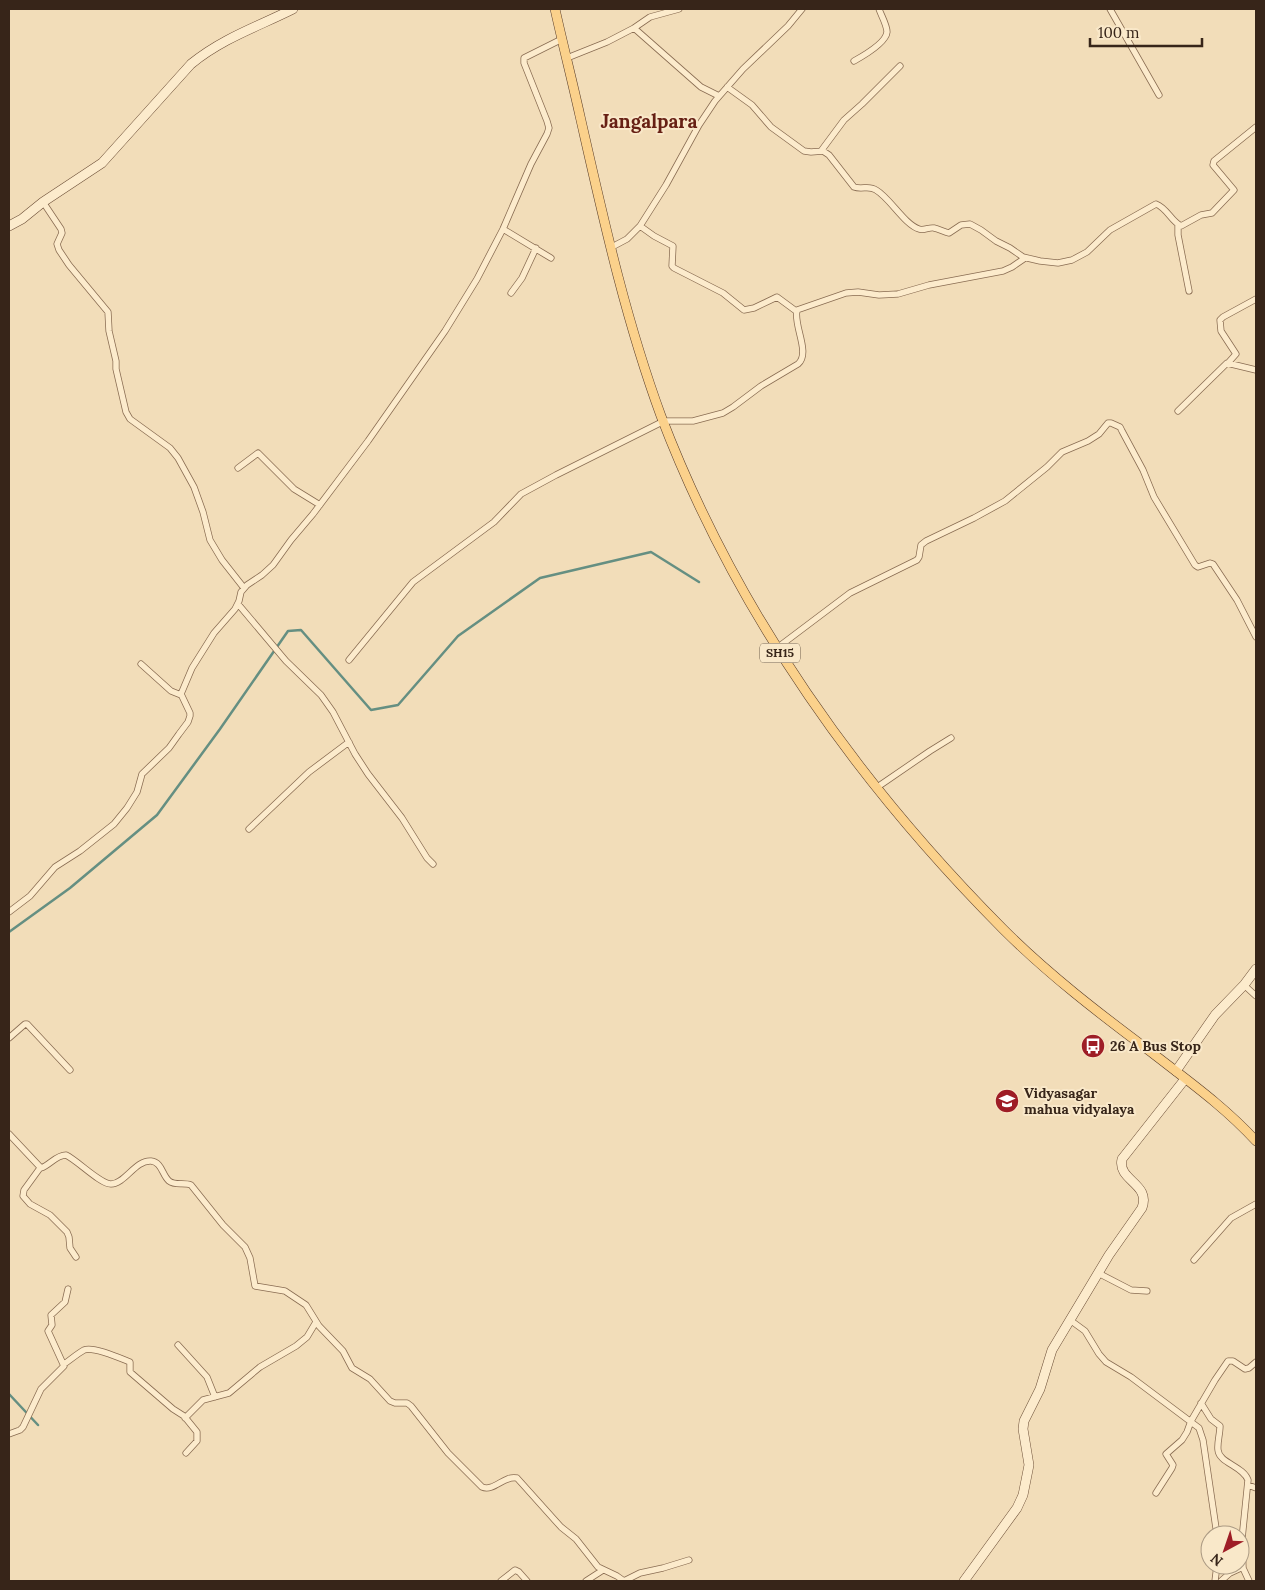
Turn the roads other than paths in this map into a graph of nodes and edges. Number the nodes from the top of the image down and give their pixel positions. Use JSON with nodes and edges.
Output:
{"nodes":[{"id":1,"x":293,"y":9,"type":"edge"},
{"id":2,"x":555,"y":9,"type":"edge"},
{"id":3,"x":679,"y":9,"type":"edge"},
{"id":4,"x":802,"y":9,"type":"edge"},
{"id":5,"x":879,"y":9,"type":"edge"},
{"id":6,"x":1110,"y":9,"type":"edge"},
{"id":7,"x":634,"y":28,"type":"junction"},
{"id":8,"x":562,"y":40,"type":"junction"},
{"id":9,"x":567,"y":58,"type":"junction"},
{"id":10,"x":854,"y":61,"type":"dead end"},
{"id":11,"x":900,"y":66,"type":"dead end"},
{"id":12,"x":727,"y":87,"type":"junction"},
{"id":13,"x":1160,"y":94,"type":"dead end"},
{"id":14,"x":719,"y":96,"type":"junction"},
{"id":15,"x":1256,"y":127,"type":"edge"},
{"id":16,"x":821,"y":151,"type":"junction"},
{"id":17,"x":43,"y":202,"type":"junction"},
{"id":18,"x":1178,"y":225,"type":"junction"},
{"id":19,"x":9,"y":226,"type":"edge"},
{"id":20,"x":640,"y":226,"type":"junction"},
{"id":21,"x":503,"y":229,"type":"junction"},
{"id":22,"x":536,"y":248,"type":"junction"},
{"id":23,"x":610,"y":248,"type":"junction"},
{"id":24,"x":551,"y":258,"type":"dead end"},
{"id":25,"x":1025,"y":258,"type":"junction"},
{"id":26,"x":1189,"y":291,"type":"dead end"},
{"id":27,"x":511,"y":293,"type":"dead end"},
{"id":28,"x":1256,"y":299,"type":"edge"},
{"id":29,"x":796,"y":311,"type":"junction"},
{"id":30,"x":1228,"y":363,"type":"junction"},
{"id":31,"x":1256,"y":370,"type":"edge"},
{"id":32,"x":1178,"y":411,"type":"dead end"},
{"id":33,"x":664,"y":421,"type":"junction"},
{"id":34,"x":238,"y":468,"type":"dead end"},
{"id":35,"x":320,"y":505,"type":"junction"},
{"id":36,"x":244,"y":588,"type":"junction"},
{"id":37,"x":238,"y":604,"type":"junction"},
{"id":38,"x":1256,"y":637,"type":"edge"},
{"id":39,"x":777,"y":648,"type":"junction"},
{"id":40,"x":349,"y":660,"type":"dead end"},
{"id":41,"x":141,"y":664,"type":"dead end"},
{"id":42,"x":181,"y":695,"type":"junction"},
{"id":43,"x":951,"y":738,"type":"dead end"},
{"id":44,"x":349,"y":742,"type":"junction"},
{"id":45,"x":876,"y":788,"type":"junction"},
{"id":46,"x":249,"y":829,"type":"dead end"},
{"id":47,"x":433,"y":864,"type":"dead end"},
{"id":48,"x":9,"y":912,"type":"edge"},
{"id":49,"x":1256,"y":970,"type":"edge"},
{"id":50,"x":1244,"y":985,"type":"junction"},
{"id":51,"x":1256,"y":996,"type":"edge"},
{"id":52,"x":9,"y":1038,"type":"edge"},
{"id":53,"x":70,"y":1070,"type":"dead end"},
{"id":54,"x":1176,"y":1072,"type":"junction"},
{"id":55,"x":1185,"y":1079,"type":"junction"},
{"id":56,"x":9,"y":1134,"type":"edge"},
{"id":57,"x":1256,"y":1141,"type":"edge"},
{"id":58,"x":40,"y":1168,"type":"junction"},
{"id":59,"x":1256,"y":1204,"type":"edge"},
{"id":60,"x":76,"y":1257,"type":"dead end"},
{"id":61,"x":1194,"y":1260,"type":"dead end"},
{"id":62,"x":1098,"y":1273,"type":"junction"},
{"id":63,"x":68,"y":1289,"type":"dead end"},
{"id":64,"x":1147,"y":1291,"type":"dead end"},
{"id":65,"x":1070,"y":1320,"type":"junction"},
{"id":66,"x":316,"y":1322,"type":"junction"},
{"id":67,"x":178,"y":1345,"type":"dead end"},
{"id":68,"x":1256,"y":1362,"type":"edge"},
{"id":69,"x":64,"y":1364,"type":"junction"},
{"id":70,"x":215,"y":1397,"type":"junction"},
{"id":71,"x":1201,"y":1403,"type":"junction"},
{"id":72,"x":185,"y":1418,"type":"junction"},
{"id":73,"x":1190,"y":1421,"type":"junction"},
{"id":74,"x":9,"y":1434,"type":"edge"},
{"id":75,"x":186,"y":1453,"type":"dead end"},
{"id":76,"x":1248,"y":1485,"type":"junction"},
{"id":77,"x":1256,"y":1488,"type":"edge"},
{"id":78,"x":1156,"y":1493,"type":"dead end"},
{"id":79,"x":1216,"y":1525,"type":"edge"},
{"id":80,"x":1244,"y":1525,"type":"edge"},
{"id":81,"x":689,"y":1560,"type":"dead end"},
{"id":82,"x":603,"y":1570,"type":"junction"},
{"id":83,"x":500,"y":1581,"type":"edge"},
{"id":84,"x":527,"y":1581,"type":"edge"},
{"id":85,"x":586,"y":1581,"type":"edge"},
{"id":86,"x":624,"y":1581,"type":"edge"},
{"id":87,"x":964,"y":1581,"type":"edge"}],
"edges":[{"from":1,"to":17,"type":"street"},
{"from":2,"to":8,"type":"main road","number":"SH15"},
{"from":3,"to":7,"type":"street"},
{"from":4,"to":12,"type":"street"},
{"from":5,"to":10,"type":"street"},
{"from":6,"to":13,"type":"street"},
{"from":7,"to":9,"type":"street"},
{"from":7,"to":14,"type":"street"},
{"from":8,"to":9,"type":"main road","number":"SH15"},
{"from":8,"to":21,"type":"street"},
{"from":9,"to":23,"type":"main road","number":"SH15"},
{"from":11,"to":16,"type":"street"},
{"from":12,"to":14,"type":"street"},
{"from":12,"to":16,"type":"street"},
{"from":14,"to":20,"type":"street"},
{"from":15,"to":18,"type":"street"},
{"from":16,"to":25,"type":"street"},
{"from":17,"to":19,"type":"street"},
{"from":17,"to":36,"type":"street"},
{"from":18,"to":25,"type":"street"},
{"from":18,"to":26,"type":"street"},
{"from":20,"to":23,"type":"street"},
{"from":20,"to":29,"type":"street"},
{"from":21,"to":22,"type":"street"},
{"from":21,"to":35,"type":"street"},
{"from":22,"to":24,"type":"street"},
{"from":22,"to":27,"type":"street"},
{"from":23,"to":33,"type":"main road","number":"SH15"},
{"from":25,"to":29,"type":"street"},
{"from":28,"to":30,"type":"street"},
{"from":29,"to":33,"type":"street"},
{"from":30,"to":31,"type":"street"},
{"from":30,"to":32,"type":"street"},
{"from":33,"to":39,"type":"main road","number":"SH15"},
{"from":33,"to":40,"type":"street"},
{"from":34,"to":35,"type":"street"},
{"from":35,"to":36,"type":"street"},
{"from":36,"to":37,"type":"street"},
{"from":37,"to":42,"type":"street"},
{"from":37,"to":44,"type":"street"},
{"from":38,"to":39,"type":"street"},
{"from":39,"to":45,"type":"main road","number":"SH15"},
{"from":41,"to":42,"type":"street"},
{"from":42,"to":48,"type":"street"},
{"from":43,"to":45,"type":"street"},
{"from":44,"to":46,"type":"street"},
{"from":44,"to":47,"type":"street"},
{"from":45,"to":54,"type":"main road","number":"SH15"},
{"from":49,"to":50,"type":"street"},
{"from":50,"to":51,"type":"street"},
{"from":50,"to":54,"type":"street"},
{"from":52,"to":53,"type":"street"},
{"from":54,"to":55,"type":"main road","number":"SH15"},
{"from":55,"to":57,"type":"main road","number":"SH15"},
{"from":55,"to":62,"type":"street"},
{"from":56,"to":58,"type":"street"},
{"from":58,"to":60,"type":"street"},
{"from":58,"to":66,"type":"street"},
{"from":59,"to":61,"type":"street"},
{"from":62,"to":64,"type":"street"},
{"from":62,"to":65,"type":"street"},
{"from":63,"to":69,"type":"street"},
{"from":65,"to":73,"type":"street"},
{"from":65,"to":87,"type":"street"},
{"from":66,"to":70,"type":"street"},
{"from":66,"to":82,"type":"street"},
{"from":67,"to":70,"type":"street"},
{"from":68,"to":71,"type":"street"},
{"from":69,"to":72,"type":"street"},
{"from":69,"to":74,"type":"street"},
{"from":70,"to":72,"type":"street"},
{"from":71,"to":73,"type":"street"},
{"from":71,"to":76,"type":"street"},
{"from":72,"to":75,"type":"street"},
{"from":73,"to":78,"type":"street"},
{"from":73,"to":79,"type":"street"},
{"from":76,"to":77,"type":"street"},
{"from":76,"to":80,"type":"street"},
{"from":81,"to":86,"type":"street"},
{"from":82,"to":85,"type":"street"},
{"from":82,"to":86,"type":"street"},
{"from":83,"to":84,"type":"street"}]}
